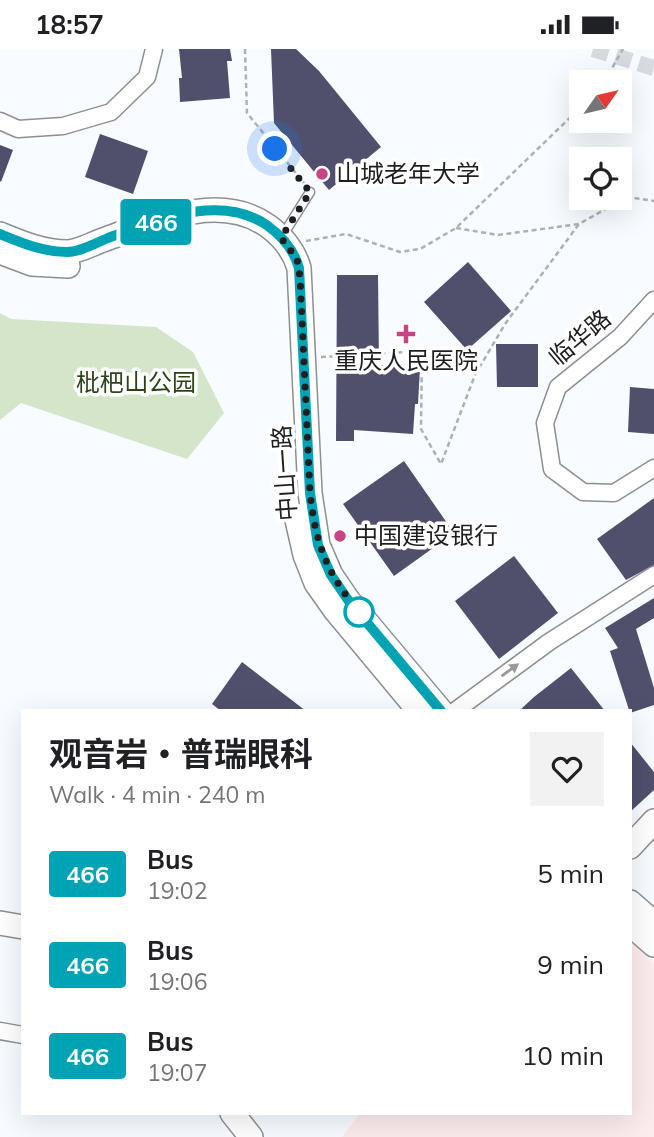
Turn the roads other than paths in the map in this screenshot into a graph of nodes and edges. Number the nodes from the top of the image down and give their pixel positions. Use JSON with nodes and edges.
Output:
{"nodes":[{"id":1,"x":154,"y":49,"type":"edge"},
{"id":2,"x":0,"y":121,"type":"edge"},
{"id":3,"x":310,"y":192,"type":"road end"},
{"id":4,"x":0,"y":234,"type":"edge"},
{"id":5,"x":279,"y":242,"type":"junction"},
{"id":6,"x":0,"y":252,"type":"edge"},
{"id":7,"x":654,"y":300,"type":"edge"},
{"id":8,"x":654,"y":468,"type":"edge"},
{"id":9,"x":654,"y":575,"type":"edge"},
{"id":10,"x":417,"y":709,"type":"edge"},
{"id":11,"x":438,"y":709,"type":"edge"},
{"id":12,"x":458,"y":709,"type":"edge"},
{"id":13,"x":654,"y":821,"type":"edge"},
{"id":14,"x":632,"y":845,"type":"edge"},
{"id":15,"x":632,"y":904,"type":"edge"},
{"id":16,"x":0,"y":923,"type":"edge"},
{"id":17,"x":654,"y":923,"type":"edge"},
{"id":18,"x":632,"y":926,"type":"edge"},
{"id":19,"x":21,"y":927,"type":"edge"},
{"id":20,"x":654,"y":945,"type":"edge"},
{"id":21,"x":0,"y":1031,"type":"edge"},
{"id":22,"x":21,"y":1035,"type":"edge"},
{"id":23,"x":234,"y":1115,"type":"edge"},
{"id":24,"x":251,"y":1137,"type":"edge"}],
"edges":[{"from":1,"to":2,"type":"street"},
{"from":3,"to":5,"type":"lane"},
{"from":4,"to":5,"type":"main road"},
{"from":5,"to":6,"type":"main road"},
{"from":5,"to":10,"type":"main road","name":"中山一路"},
{"from":5,"to":11,"type":"main road","name":"中山一路"},
{"from":7,"to":8,"type":"street","name":"临华路"},
{"from":12,"to":9,"type":"street","one_way":true},
{"from":13,"to":14,"type":"main road"},
{"from":15,"to":17,"type":"main road"},
{"from":16,"to":19,"type":"main road"},
{"from":18,"to":20,"type":"main road"},
{"from":21,"to":22,"type":"street"},
{"from":23,"to":24,"type":"main road"}]}
